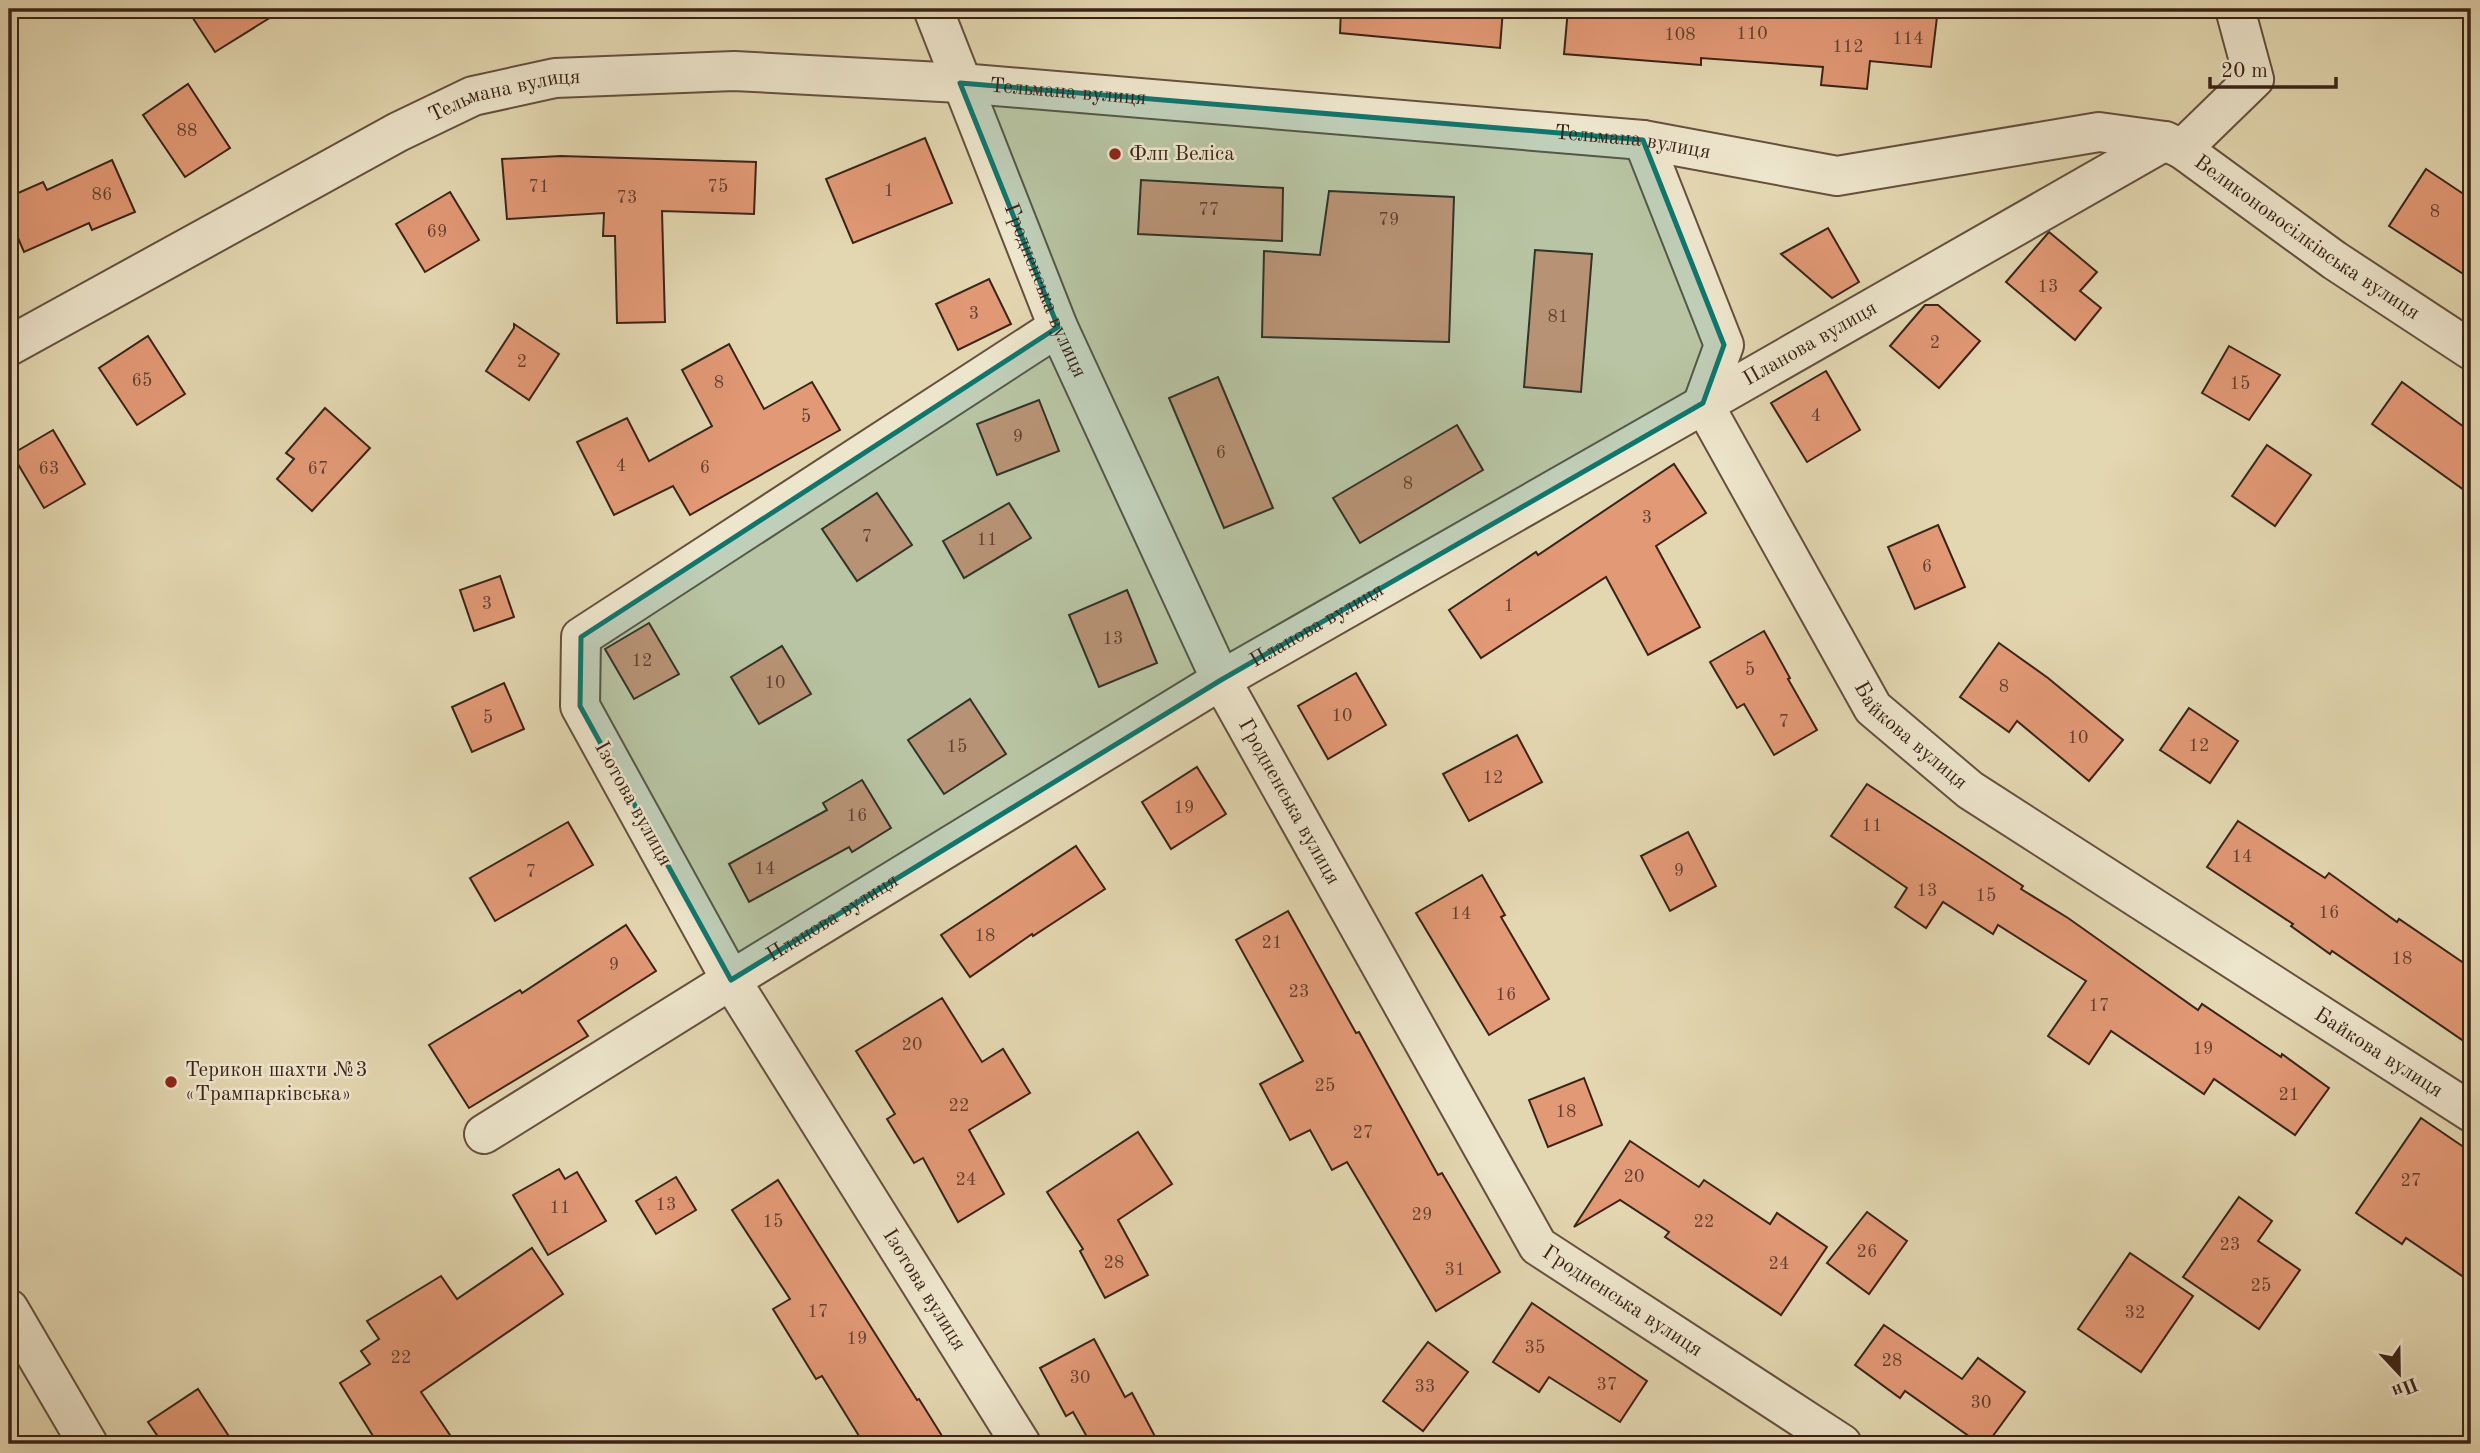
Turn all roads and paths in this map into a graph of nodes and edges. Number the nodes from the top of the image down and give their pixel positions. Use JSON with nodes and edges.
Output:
{"nodes":[{"id":1,"x":933,"y":9,"type":"edge"},
{"id":2,"x":2235,"y":9,"type":"edge"},
{"id":3,"x":960,"y":83,"type":"junction"},
{"id":4,"x":1643,"y":140,"type":"junction"},
{"id":5,"x":2173,"y":145,"type":"junction"},
{"id":6,"x":1058,"y":327,"type":"junction"},
{"id":7,"x":9,"y":346,"type":"edge"},
{"id":8,"x":2471,"y":350,"type":"edge"},
{"id":9,"x":1703,"y":403,"type":"junction"},
{"id":10,"x":1221,"y":680,"type":"junction"},
{"id":11,"x":731,"y":980,"type":"junction"},
{"id":12,"x":2471,"y":1112,"type":"edge"},
{"id":13,"x":484,"y":1134,"type":"dead end"},
{"id":14,"x":9,"y":1310,"type":"edge"},
{"id":15,"x":88,"y":1444,"type":"edge"},
{"id":16,"x":1021,"y":1444,"type":"edge"},
{"id":17,"x":1842,"y":1444,"type":"edge"}],
"edges":[{"from":1,"to":3,"type":"street","name":"Гродненська вулиця"},
{"from":2,"to":5,"type":"street","name":"Великоновосілківська вулиця"},
{"from":3,"to":4,"type":"street","name":"Тельмана вулиця"},
{"from":3,"to":6,"type":"street","name":"Гродненська вулиця"},
{"from":3,"to":7,"type":"street","name":"Тельмана вулиця"},
{"from":4,"to":5,"type":"street","name":"Тельмана вулиця"},
{"from":4,"to":9,"type":"street"},
{"from":5,"to":8,"type":"street","name":"Великоновосілківська вулиця"},
{"from":5,"to":9,"type":"street","name":"Планова вулиця"},
{"from":6,"to":10,"type":"street","name":"Гродненська вулиця"},
{"from":6,"to":11,"type":"street","name":"Ізотова вулиця"},
{"from":9,"to":10,"type":"street","name":"Планова вулиця"},
{"from":9,"to":12,"type":"street","name":"Байкова вулиця"},
{"from":10,"to":11,"type":"street","name":"Планова вулиця"},
{"from":10,"to":17,"type":"street","name":"Гродненська вулиця"},
{"from":11,"to":13,"type":"street","name":"Планова вулиця"},
{"from":11,"to":16,"type":"street","name":"Ізотова вулиця"},
{"from":14,"to":15,"type":"street"}]}
